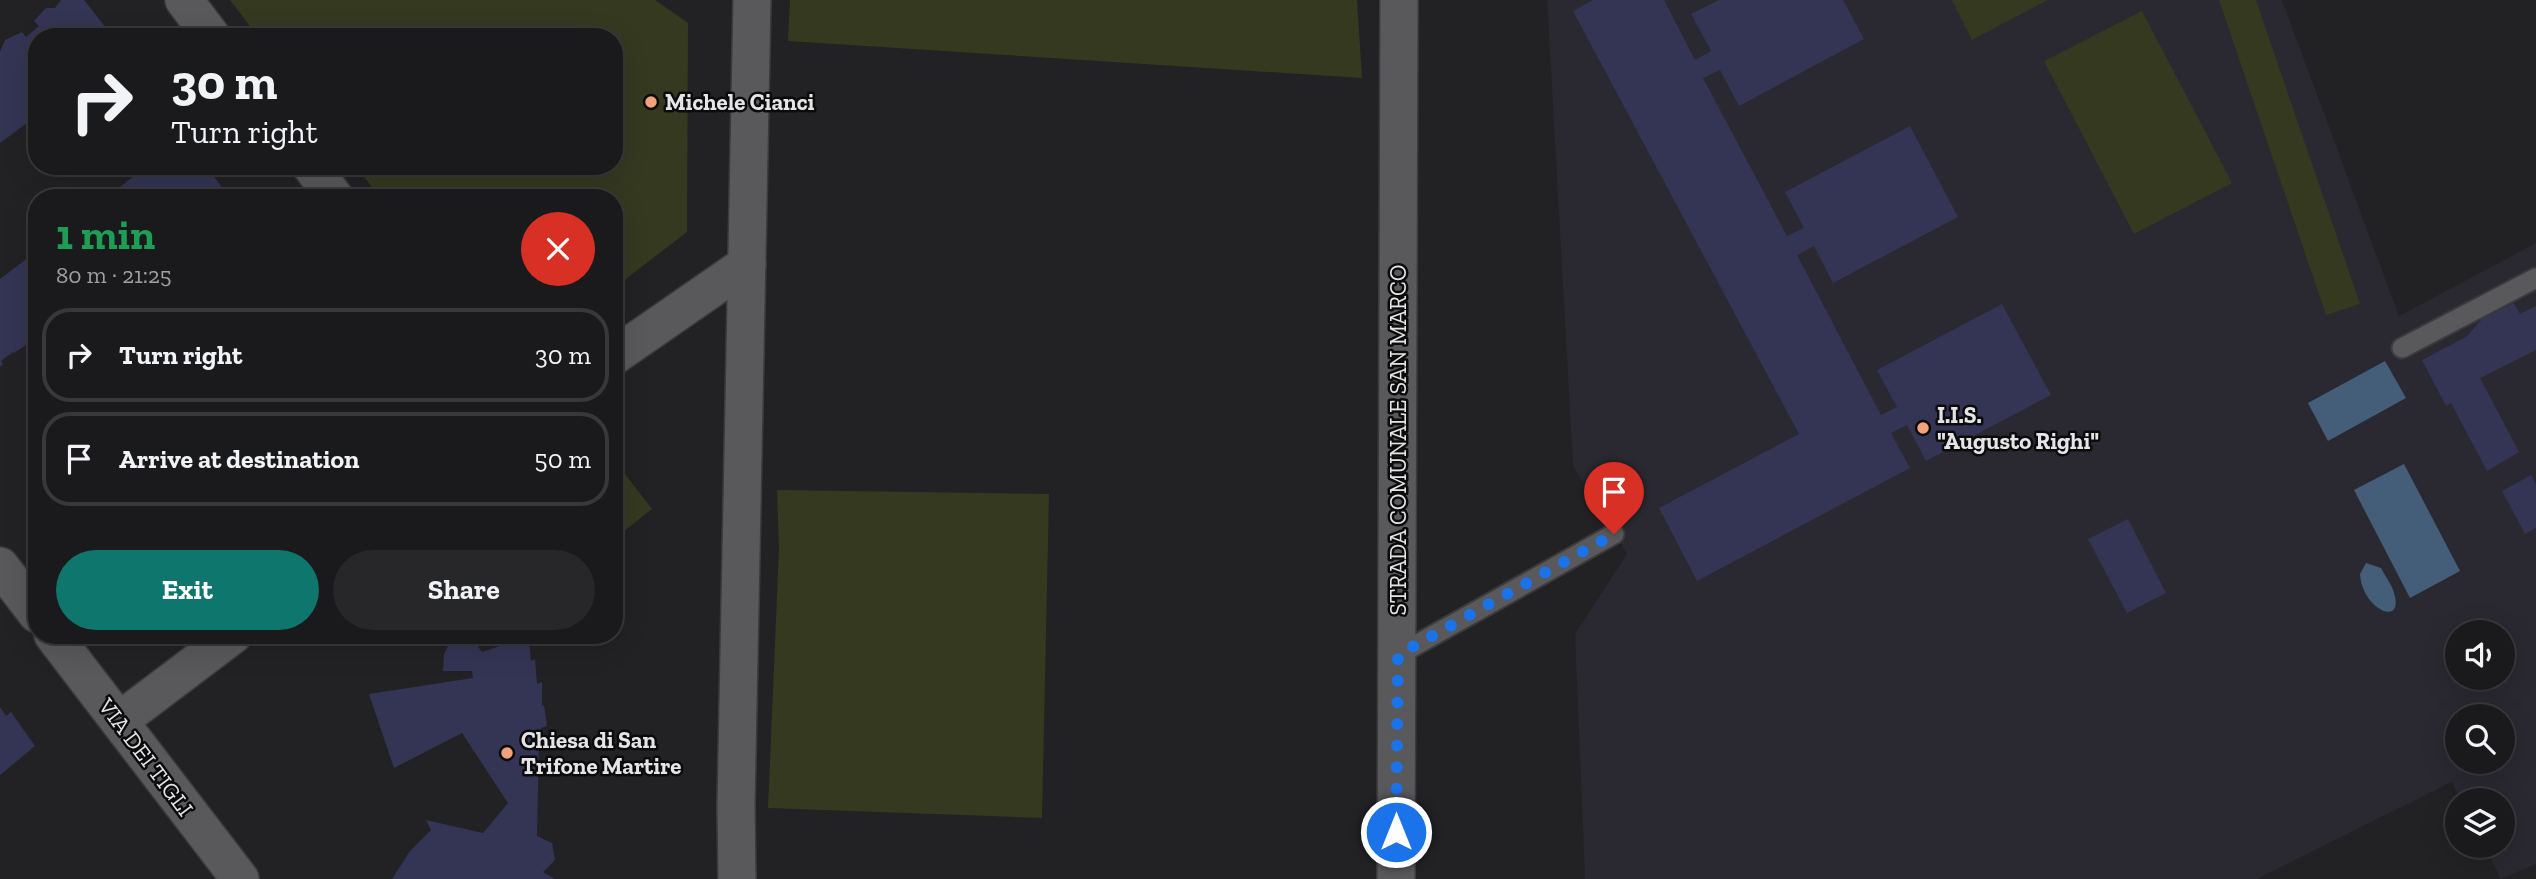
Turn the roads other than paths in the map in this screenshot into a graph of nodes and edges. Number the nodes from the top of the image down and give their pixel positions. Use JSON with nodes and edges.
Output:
{"nodes":[{"id":1,"x":184,"y":0,"type":"edge"},
{"id":2,"x":752,"y":0,"type":"edge"},
{"id":3,"x":1399,"y":0,"type":"edge"},
{"id":4,"x":205,"y":28,"type":"edge"},
{"id":5,"x":747,"y":264,"type":"junction"},
{"id":6,"x":2536,"y":278,"type":"edge"},
{"id":7,"x":2402,"y":348,"type":"dead end"},
{"id":8,"x":623,"y":350,"type":"edge"},
{"id":9,"x":1614,"y":534,"type":"dead end"},
{"id":10,"x":0,"y":566,"type":"edge"},
{"id":11,"x":28,"y":602,"type":"edge"},
{"id":12,"x":60,"y":644,"type":"edge"},
{"id":13,"x":221,"y":644,"type":"edge"},
{"id":14,"x":1398,"y":655,"type":"junction"},
{"id":15,"x":119,"y":721,"type":"junction"},
{"id":16,"x":240,"y":879,"type":"edge"},
{"id":17,"x":737,"y":879,"type":"edge"},
{"id":18,"x":1396,"y":879,"type":"edge"}],
"edges":[{"from":1,"to":4,"type":"street"},
{"from":2,"to":5,"type":"street"},
{"from":3,"to":14,"type":"street","name":"STRADA COMUNALE SAN MARCO"},
{"from":5,"to":8,"type":"street"},
{"from":5,"to":17,"type":"street"},
{"from":6,"to":7,"type":"lane"},
{"from":9,"to":14,"type":"lane"},
{"from":10,"to":11,"type":"street"},
{"from":12,"to":15,"type":"street","name":"VIA DEI TIGLI"},
{"from":13,"to":15,"type":"street"},
{"from":14,"to":18,"type":"street","name":"STRADA COMUNALE SAN MARCO"},
{"from":15,"to":16,"type":"street","name":"VIA DEI TIGLI"}]}
